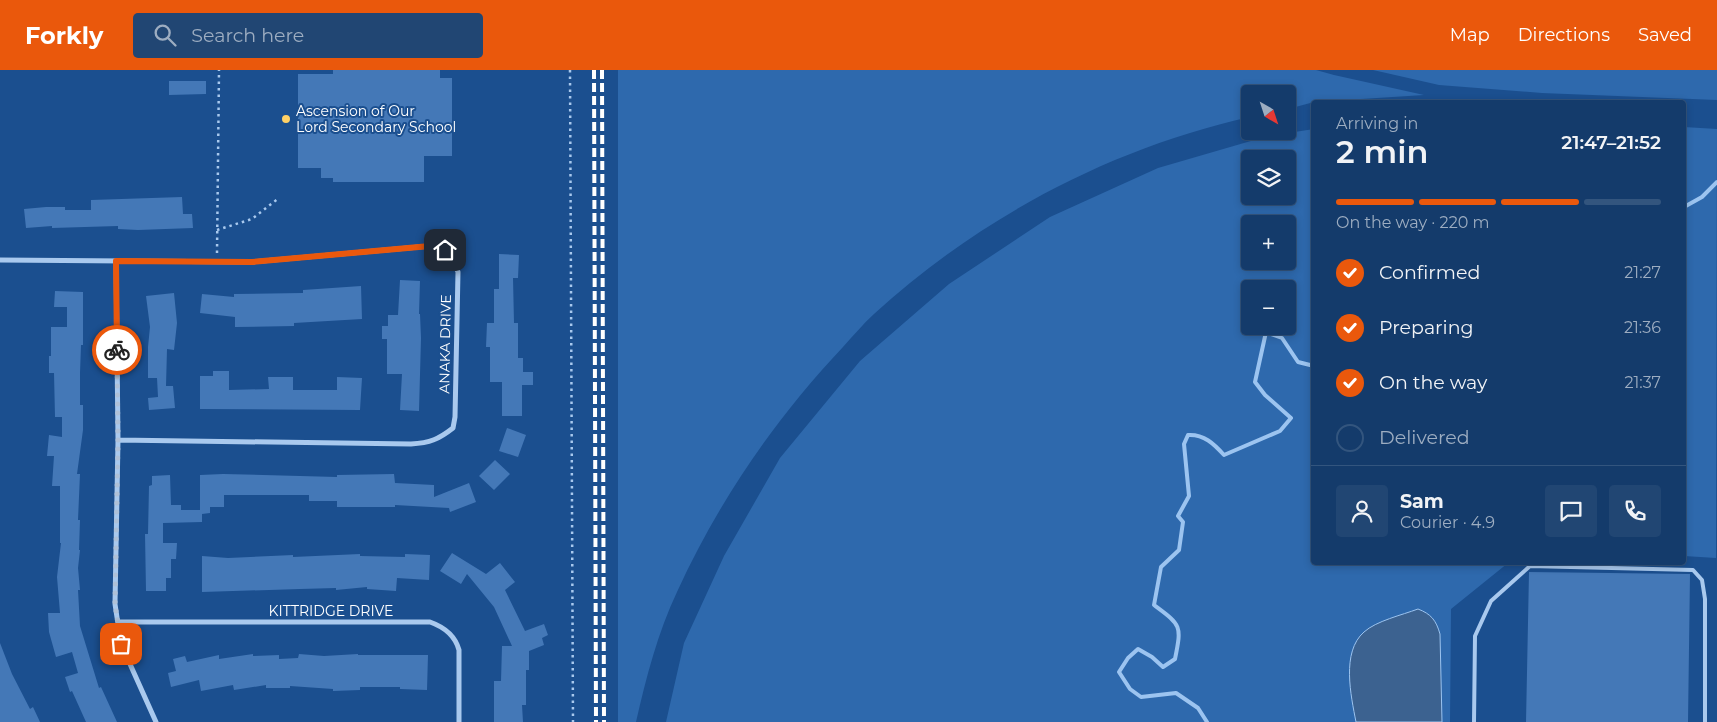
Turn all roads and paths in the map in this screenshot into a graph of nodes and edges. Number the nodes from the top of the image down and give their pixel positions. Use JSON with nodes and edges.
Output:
{"nodes":[{"id":1,"x":219,"y":70,"type":"edge"},
{"id":2,"x":570,"y":70,"type":"edge"},
{"id":3,"x":279,"y":198,"type":"dead end"},
{"id":4,"x":218,"y":230,"type":"junction"},
{"id":5,"x":0,"y":260,"type":"edge"},
{"id":6,"x":116,"y":261,"type":"junction"},
{"id":7,"x":217,"y":262,"type":"junction"},
{"id":8,"x":118,"y":440,"type":"junction"},
{"id":9,"x":118,"y":622,"type":"junction"},
{"id":10,"x":156,"y":722,"type":"edge"},
{"id":11,"x":459,"y":722,"type":"edge"},
{"id":12,"x":573,"y":722,"type":"edge"},
{"id":13,"x":1474,"y":722,"type":"edge"},
{"id":14,"x":1704,"y":722,"type":"edge"}],
"edges":[{"from":1,"to":4,"type":"path"},
{"from":2,"to":12,"type":"path"},
{"from":3,"to":4,"type":"path"},
{"from":4,"to":7,"type":"path"},
{"from":5,"to":6,"type":"street","name":"ANAKA DRIVE"},
{"from":6,"to":7,"type":"street","name":"ANAKA DRIVE"},
{"from":6,"to":8,"type":"street"},
{"from":7,"to":8,"type":"street","name":"ANAKA DRIVE"},
{"from":8,"to":9,"type":"street"},
{"from":9,"to":10,"type":"street"},
{"from":9,"to":11,"type":"street","name":"KITTRIDGE DRIVE"},
{"from":13,"to":14,"type":"lane"}]}
